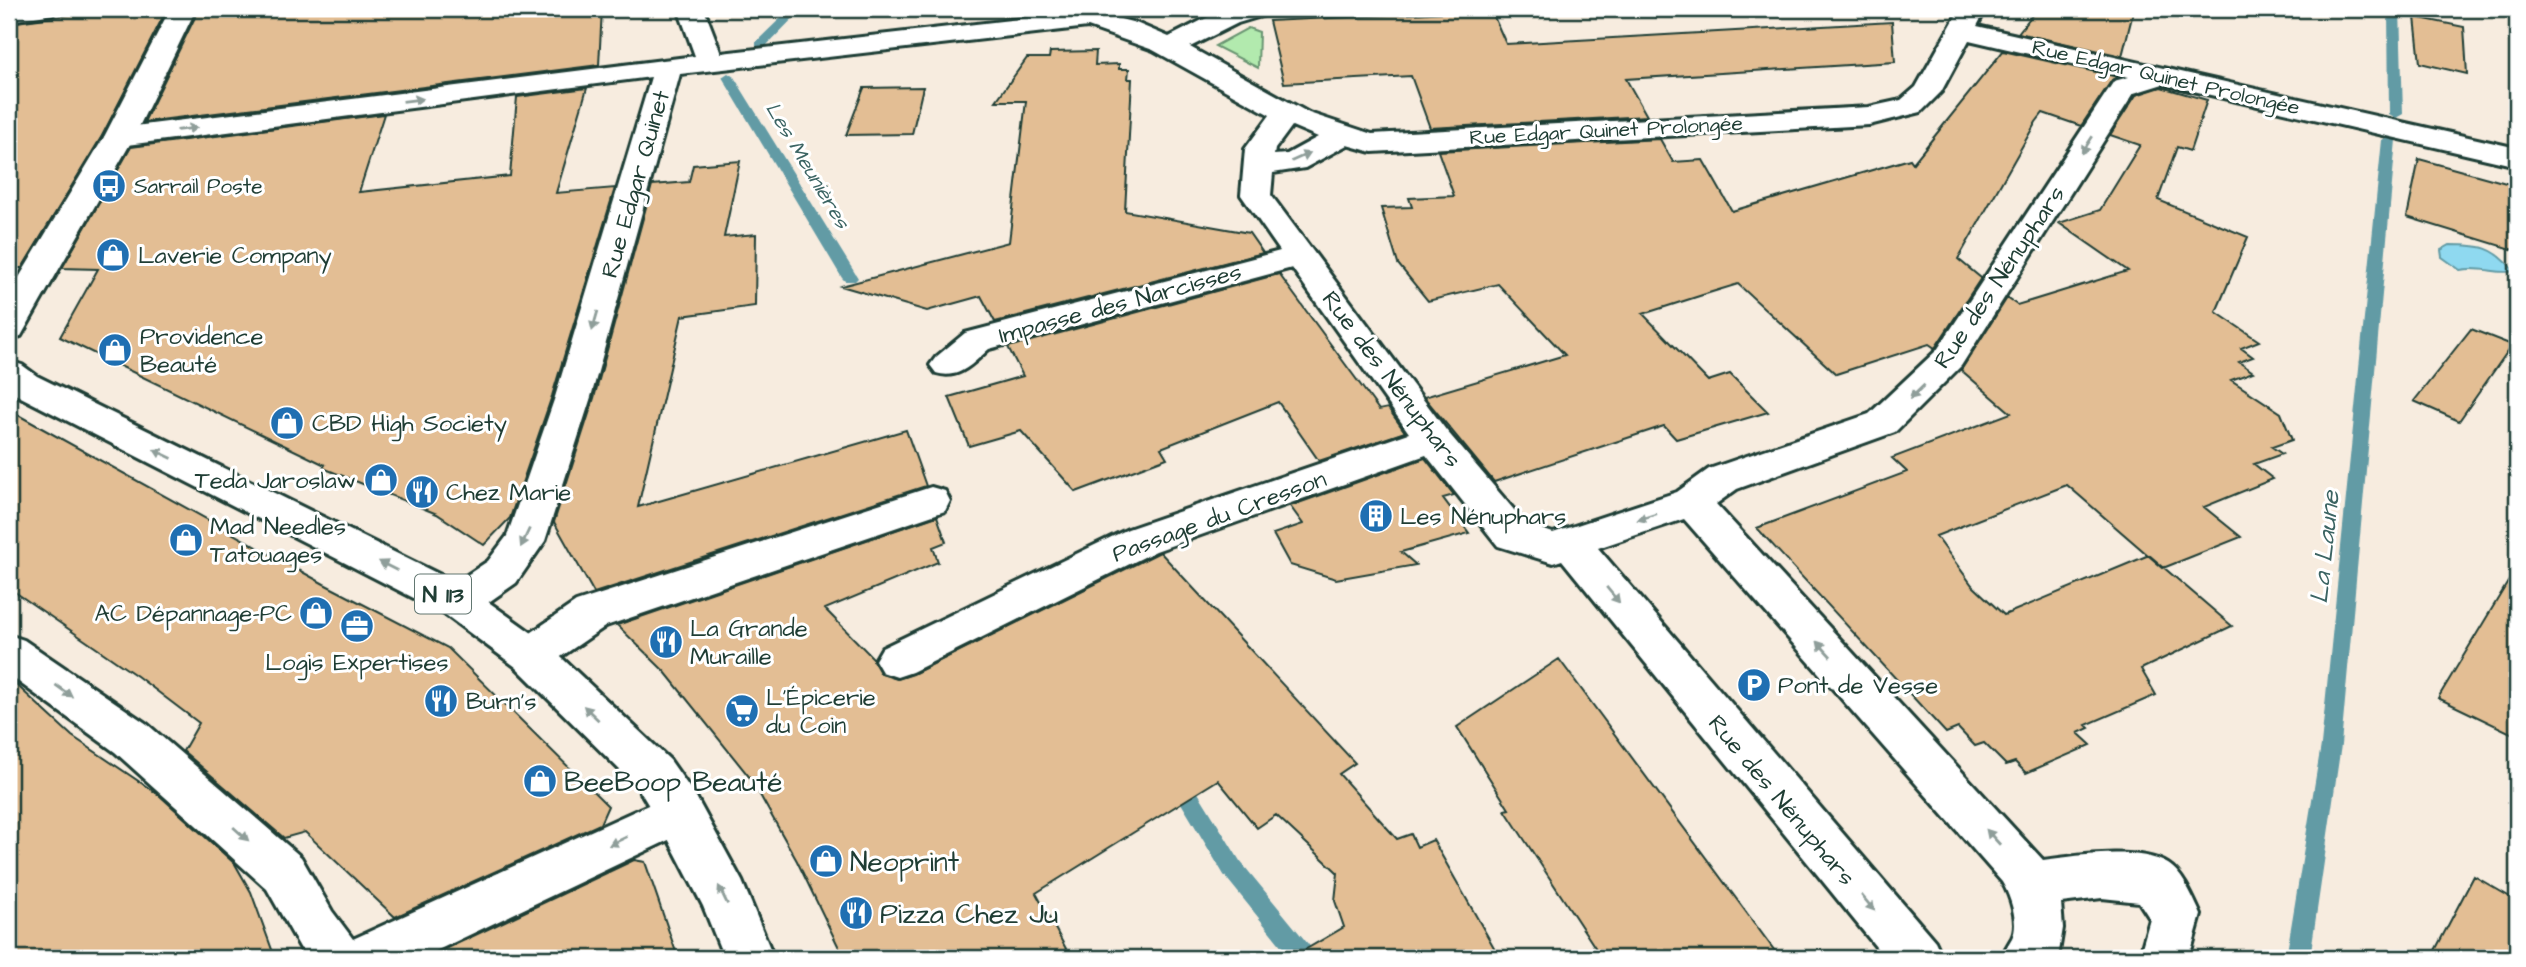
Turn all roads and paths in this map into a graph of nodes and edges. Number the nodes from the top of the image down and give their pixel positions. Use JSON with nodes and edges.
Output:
{"nodes":[{"id":1,"x":44,"y":9,"type":"edge"},
{"id":2,"x":183,"y":9,"type":"edge"},
{"id":3,"x":691,"y":9,"type":"edge"},
{"id":4,"x":1259,"y":9,"type":"edge"},
{"id":5,"x":9,"y":13,"type":"edge"},
{"id":6,"x":1090,"y":14,"type":"edge"},
{"id":7,"x":1967,"y":19,"type":"edge"},
{"id":8,"x":1168,"y":48,"type":"junction"},
{"id":9,"x":711,"y":62,"type":"junction"},
{"id":10,"x":668,"y":67,"type":"junction"},
{"id":11,"x":2117,"y":76,"type":"junction"},
{"id":12,"x":1286,"y":114,"type":"junction"},
{"id":13,"x":119,"y":137,"type":"junction"},
{"id":14,"x":1340,"y":137,"type":"junction"},
{"id":15,"x":2517,"y":157,"type":"edge"},
{"id":16,"x":1258,"y":166,"type":"junction"},
{"id":17,"x":1300,"y":256,"type":"junction"},
{"id":18,"x":18,"y":294,"type":"edge"},
{"id":19,"x":9,"y":328,"type":"edge"},
{"id":20,"x":948,"y":365,"type":"dead end"},
{"id":21,"x":9,"y":373,"type":"edge"},
{"id":22,"x":1433,"y":439,"type":"junction"},
{"id":23,"x":931,"y":501,"type":"dead end"},
{"id":24,"x":1692,"y":502,"type":"junction"},
{"id":25,"x":1570,"y":542,"type":"junction"},
{"id":26,"x":458,"y":602,"type":"junction"},
{"id":27,"x":9,"y":652,"type":"edge"},
{"id":28,"x":531,"y":655,"type":"junction"},
{"id":29,"x":897,"y":660,"type":"dead end"},
{"id":30,"x":679,"y":812,"type":"junction"},
{"id":31,"x":2032,"y":884,"type":"junction"},
{"id":32,"x":337,"y":958,"type":"edge"},
{"id":33,"x":367,"y":958,"type":"edge"},
{"id":34,"x":750,"y":958,"type":"edge"},
{"id":35,"x":1917,"y":958,"type":"edge"},
{"id":36,"x":2026,"y":958,"type":"edge"},
{"id":37,"x":2164,"y":958,"type":"edge"}],
"edges":[{"from":1,"to":5,"type":"street"},
{"from":2,"to":13,"type":"street"},
{"from":3,"to":9,"type":"street"},
{"from":4,"to":8,"type":"street"},
{"from":6,"to":8,"type":"street","name":"Rue Edgar Quinet Prolongée"},
{"from":6,"to":9,"type":"street","name":"Rue Edgar Quinet Prolongée"},
{"from":7,"to":11,"type":"street","name":"Rue Edgar Quinet Prolongée"},
{"from":7,"to":14,"type":"street","name":"Rue Edgar Quinet Prolongée"},
{"from":8,"to":12,"type":"street","name":"Rue Edgar Quinet Prolongée"},
{"from":9,"to":10,"type":"street","name":"Rue Edgar Quinet Prolongée"},
{"from":13,"to":10,"type":"street","name":"Rue Edgar Quinet","one_way":true},
{"from":10,"to":26,"type":"street","name":"Rue Edgar Quinet","one_way":true},
{"from":11,"to":15,"type":"street","name":"Rue Edgar Quinet Prolongée"},
{"from":11,"to":24,"type":"street","name":"Rue des Nénuphars","one_way":true},
{"from":12,"to":14,"type":"street","name":"Rue Edgar Quinet Prolongée"},
{"from":12,"to":16,"type":"street","name":"Rue des Nénuphars"},
{"from":13,"to":18,"type":"street"},
{"from":16,"to":14,"type":"street","one_way":true},
{"from":16,"to":17,"type":"street","name":"Rue des Nénuphars"},
{"from":17,"to":20,"type":"street","name":"Impasse des Narcisses"},
{"from":17,"to":22,"type":"street","name":"Rue des Nénuphars"},
{"from":18,"to":19,"type":"street"},
{"from":26,"to":21,"type":"street","number":"N 113","one_way":true},
{"from":22,"to":25,"type":"street","name":"Rue des Nénuphars"},
{"from":22,"to":29,"type":"street","name":"Passage du Cresson"},
{"from":23,"to":28,"type":"street"},
{"from":24,"to":25,"type":"street","name":"Rue des Nénuphars","one_way":true},
{"from":31,"to":24,"type":"street","one_way":true},
{"from":25,"to":35,"type":"street","name":"Rue des Nénuphars","one_way":true},
{"from":26,"to":28,"type":"street","number":"N 113"},
{"from":27,"to":32,"type":"street","one_way":true},
{"from":30,"to":28,"type":"street","number":"N 113","one_way":true},
{"from":30,"to":33,"type":"street","one_way":true},
{"from":34,"to":30,"type":"street","number":"N 113","one_way":true},
{"from":31,"to":36,"type":"street"},
{"from":31,"to":37,"type":"street"}]}
